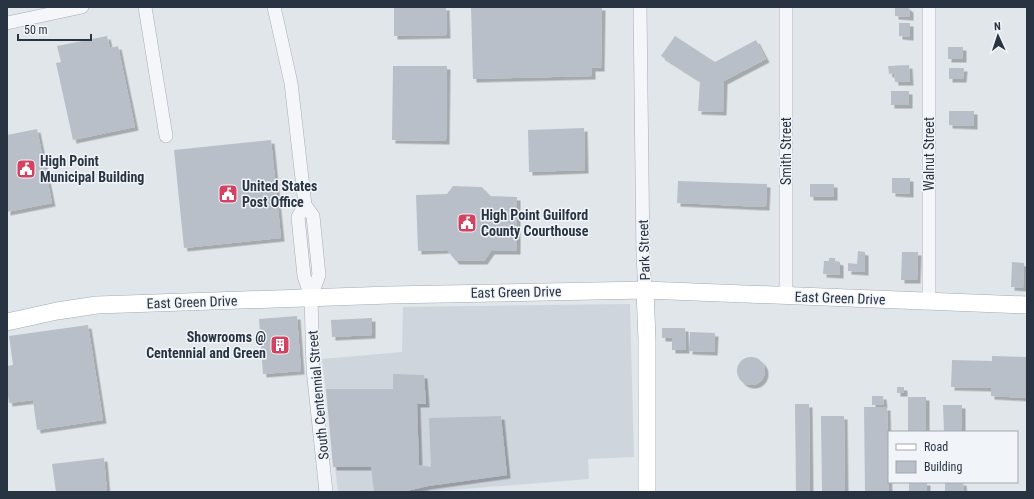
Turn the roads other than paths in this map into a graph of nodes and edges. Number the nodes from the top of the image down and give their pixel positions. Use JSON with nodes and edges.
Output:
{"nodes":[{"id":1,"x":82,"y":7,"type":"edge"},
{"id":2,"x":145,"y":7,"type":"edge"},
{"id":3,"x":274,"y":7,"type":"edge"},
{"id":4,"x":640,"y":7,"type":"edge"},
{"id":5,"x":786,"y":7,"type":"edge"},
{"id":6,"x":929,"y":7,"type":"edge"},
{"id":7,"x":7,"y":23,"type":"edge"},
{"id":8,"x":166,"y":136,"type":"dead end"},
{"id":9,"x":645,"y":290,"type":"junction"},
{"id":10,"x":786,"y":296,"type":"junction"},
{"id":11,"x":311,"y":297,"type":"junction"},
{"id":12,"x":929,"y":301,"type":"junction"},
{"id":13,"x":1027,"y":305,"type":"edge"},
{"id":14,"x":7,"y":322,"type":"edge"},
{"id":15,"x":326,"y":492,"type":"edge"},
{"id":16,"x":647,"y":492,"type":"edge"}],
"edges":[{"from":1,"to":7,"type":"street"},
{"from":2,"to":8,"type":"street"},
{"from":3,"to":11,"type":"street","name":"South Centennial Street"},
{"from":4,"to":9,"type":"street","name":"Park Street"},
{"from":5,"to":10,"type":"street","name":"Smith Street"},
{"from":6,"to":12,"type":"street","name":"Walnut Street"},
{"from":9,"to":10,"type":"main road","name":"East Green Drive"},
{"from":9,"to":11,"type":"main road","name":"East Green Drive"},
{"from":9,"to":16,"type":"main road","name":"Park Street"},
{"from":10,"to":12,"type":"main road","name":"East Green Drive"},
{"from":11,"to":14,"type":"main road","name":"East Green Drive"},
{"from":11,"to":15,"type":"street","name":"South Centennial Street"},
{"from":12,"to":13,"type":"main road","name":"East Green Drive"}]}
